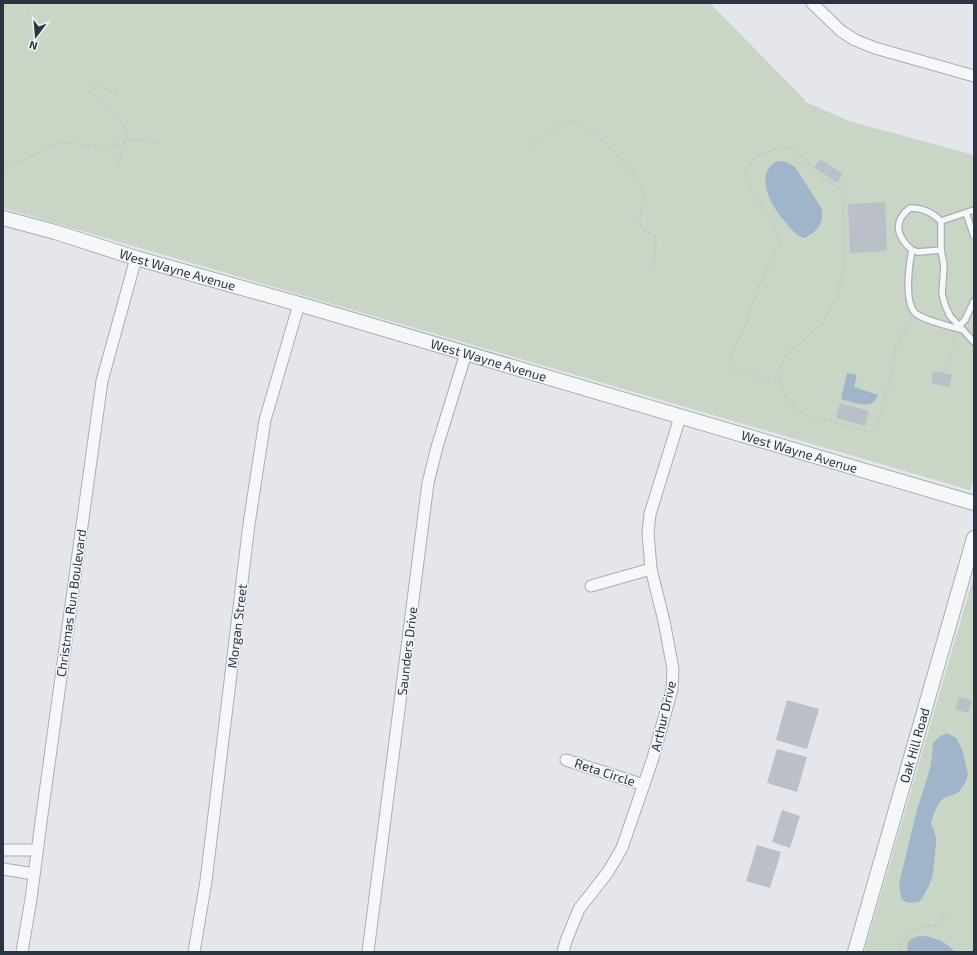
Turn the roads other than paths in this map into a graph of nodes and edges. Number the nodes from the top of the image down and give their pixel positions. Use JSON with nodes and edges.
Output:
{"nodes":[{"id":1,"x":812,"y":3,"type":"edge"},
{"id":2,"x":974,"y":76,"type":"edge"},
{"id":3,"x":974,"y":210,"type":"edge"},
{"id":4,"x":966,"y":213,"type":"junction"},
{"id":5,"x":3,"y":218,"type":"edge"},
{"id":6,"x":971,"y":220,"type":"edge"},
{"id":7,"x":941,"y":221,"type":"junction"},
{"id":8,"x":974,"y":236,"type":"edge"},
{"id":9,"x":912,"y":250,"type":"junction"},
{"id":10,"x":941,"y":250,"type":"junction"},
{"id":11,"x":136,"y":258,"type":"junction"},
{"id":12,"x":974,"y":301,"type":"edge"},
{"id":13,"x":299,"y":304,"type":"junction"},
{"id":14,"x":961,"y":328,"type":"junction"},
{"id":15,"x":974,"y":342,"type":"edge"},
{"id":16,"x":466,"y":354,"type":"junction"},
{"id":17,"x":680,"y":417,"type":"junction"},
{"id":18,"x":974,"y":503,"type":"edge"},
{"id":19,"x":974,"y":538,"type":"edge"},
{"id":20,"x":651,"y":569,"type":"junction"},
{"id":21,"x":592,"y":586,"type":"dead end"},
{"id":22,"x":566,"y":760,"type":"dead end"},
{"id":23,"x":644,"y":785,"type":"junction"},
{"id":24,"x":3,"y":850,"type":"edge"},
{"id":25,"x":37,"y":850,"type":"junction"},
{"id":26,"x":3,"y":869,"type":"edge"},
{"id":27,"x":34,"y":874,"type":"junction"},
{"id":28,"x":22,"y":952,"type":"edge"},
{"id":29,"x":194,"y":952,"type":"edge"},
{"id":30,"x":368,"y":952,"type":"edge"},
{"id":31,"x":563,"y":952,"type":"edge"},
{"id":32,"x":855,"y":952,"type":"edge"}],
"edges":[{"from":1,"to":2,"type":"street"},
{"from":3,"to":4,"type":"lane"},
{"from":4,"to":6,"type":"lane"},
{"from":4,"to":7,"type":"lane"},
{"from":5,"to":11,"type":"street","name":"West Wayne Avenue"},
{"from":6,"to":8,"type":"lane"},
{"from":7,"to":9,"type":"lane"},
{"from":7,"to":10,"type":"lane"},
{"from":9,"to":10,"type":"lane"},
{"from":9,"to":14,"type":"lane"},
{"from":10,"to":14,"type":"lane"},
{"from":11,"to":13,"type":"street","name":"West Wayne Avenue"},
{"from":11,"to":25,"type":"street","name":"Christmas Run Boulevard"},
{"from":12,"to":14,"type":"lane"},
{"from":13,"to":16,"type":"street","name":"West Wayne Avenue"},
{"from":13,"to":29,"type":"street","name":"Morgan Street"},
{"from":14,"to":15,"type":"lane"},
{"from":16,"to":17,"type":"street","name":"West Wayne Avenue"},
{"from":16,"to":30,"type":"street","name":"Saunders Drive"},
{"from":17,"to":18,"type":"street","name":"West Wayne Avenue"},
{"from":17,"to":20,"type":"street","name":"Arthur Drive"},
{"from":19,"to":32,"type":"street","name":"Oak Hill Road"},
{"from":20,"to":21,"type":"street"},
{"from":20,"to":23,"type":"street","name":"Arthur Drive"},
{"from":22,"to":23,"type":"street","name":"Reta Circle"},
{"from":23,"to":31,"type":"street","name":"Arthur Drive"},
{"from":24,"to":25,"type":"street"},
{"from":25,"to":27,"type":"street","name":"Christmas Run Boulevard"},
{"from":26,"to":27,"type":"street"},
{"from":27,"to":28,"type":"street","name":"Christmas Run Boulevard"}]}
